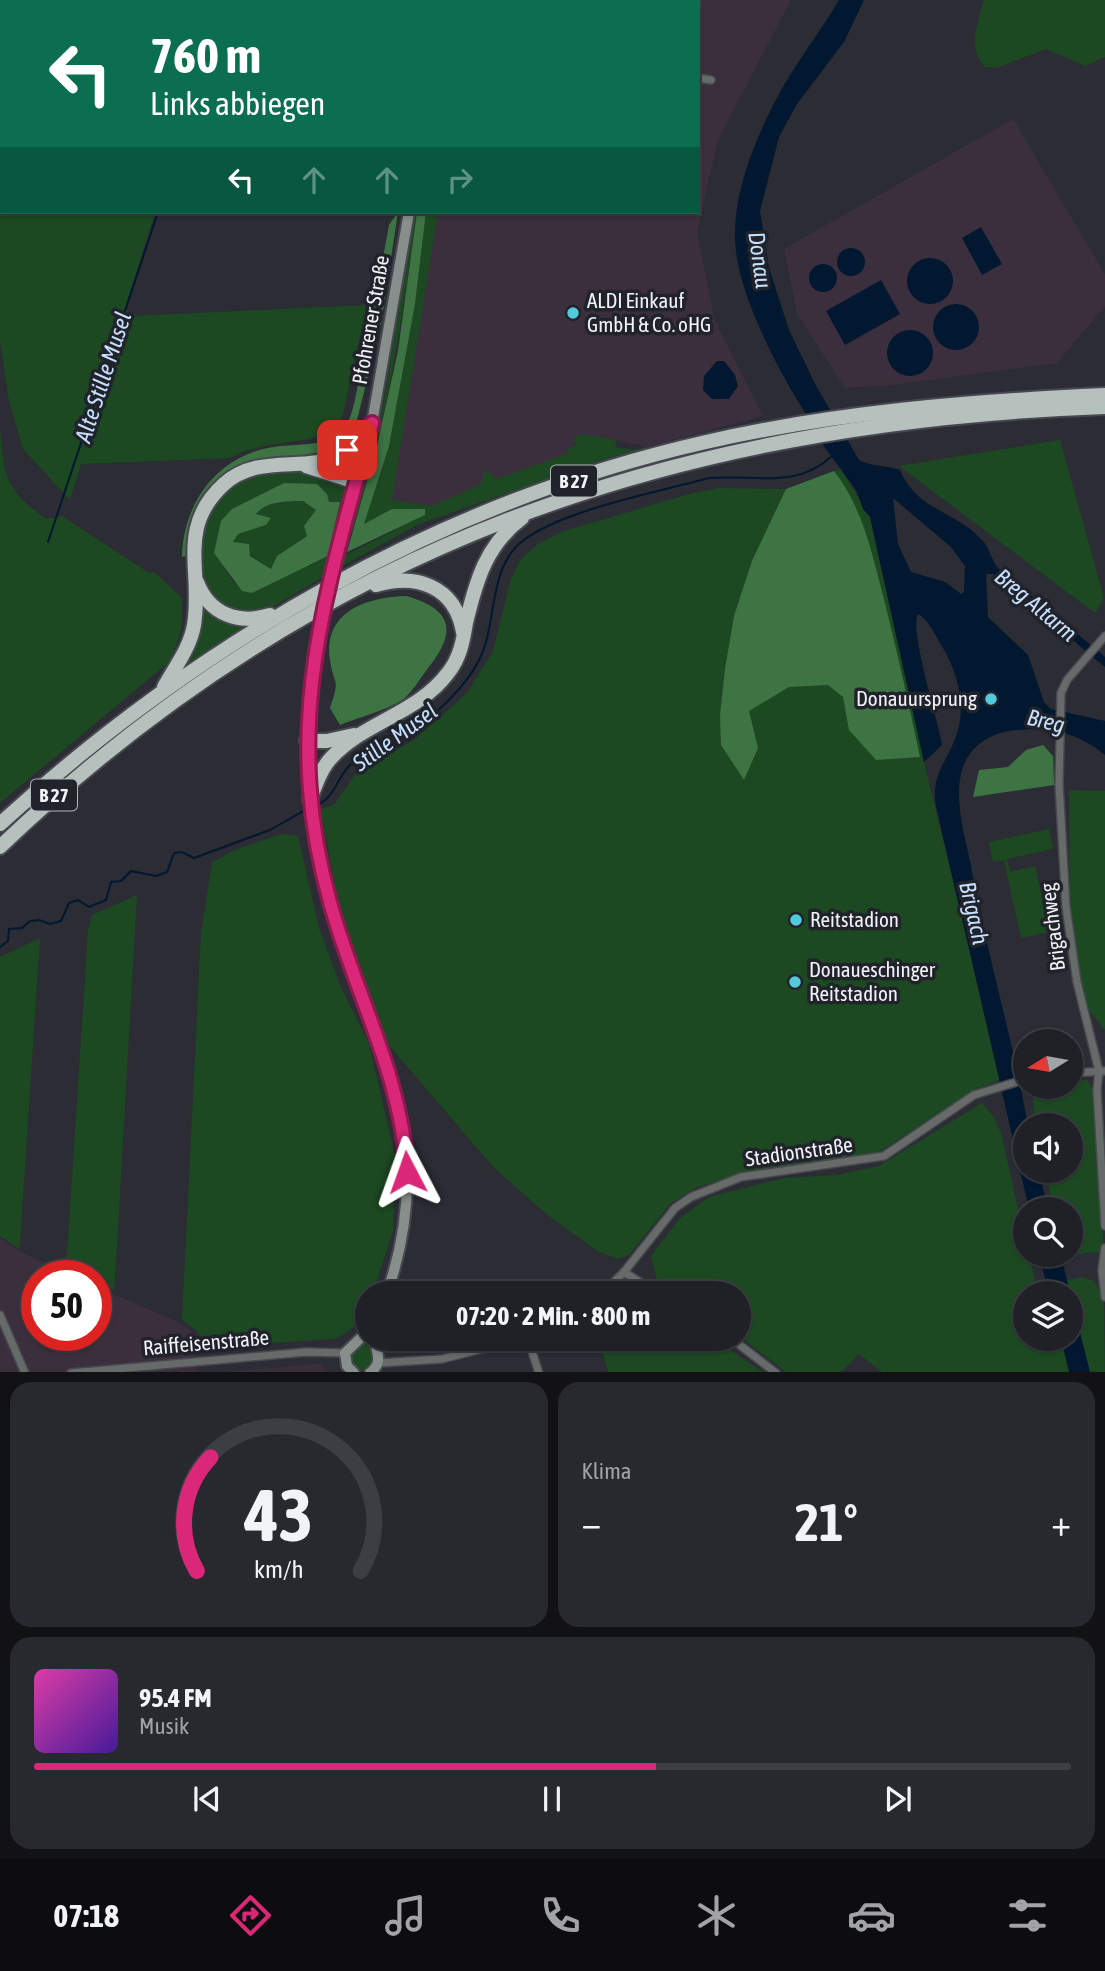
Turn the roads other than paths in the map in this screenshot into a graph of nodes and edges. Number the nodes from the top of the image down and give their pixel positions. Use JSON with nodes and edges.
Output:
{"nodes":[{"id":1,"x":700,"y":78,"type":"edge"},
{"id":2,"x":711,"y":80,"type":"dead end"},
{"id":3,"x":409,"y":214,"type":"edge"},
{"id":4,"x":1105,"y":395,"type":"edge"},
{"id":5,"x":1080,"y":402,"type":"junction"},
{"id":6,"x":1105,"y":407,"type":"edge"},
{"id":7,"x":372,"y":423,"type":"junction"},
{"id":8,"x":778,"y":435,"type":"junction"},
{"id":9,"x":288,"y":462,"type":"junction"},
{"id":10,"x":313,"y":462,"type":"junction"},
{"id":11,"x":357,"y":480,"type":"junction"},
{"id":12,"x":538,"y":507,"type":"junction"},
{"id":13,"x":193,"y":572,"type":"junction"},
{"id":14,"x":337,"y":598,"type":"junction"},
{"id":15,"x":285,"y":611,"type":"junction"},
{"id":16,"x":1105,"y":636,"type":"edge"},
{"id":17,"x":463,"y":637,"type":"junction"},
{"id":18,"x":162,"y":692,"type":"junction"},
{"id":19,"x":366,"y":732,"type":"junction"},
{"id":20,"x":307,"y":741,"type":"junction"},
{"id":21,"x":339,"y":751,"type":"junction"},
{"id":22,"x":310,"y":799,"type":"junction"},
{"id":23,"x":0,"y":824,"type":"edge"},
{"id":24,"x":0,"y":846,"type":"edge"},
{"id":25,"x":1102,"y":1072,"type":"edge"},
{"id":26,"x":1083,"y":1073,"type":"edge"},
{"id":27,"x":1013,"y":1082,"type":"edge"},
{"id":28,"x":1105,"y":1226,"type":"edge"},
{"id":29,"x":1105,"y":1248,"type":"edge"},
{"id":30,"x":624,"y":1272,"type":"junction"},
{"id":31,"x":390,"y":1281,"type":"edge"},
{"id":32,"x":615,"y":1281,"type":"edge"},
{"id":33,"x":638,"y":1281,"type":"edge"},
{"id":34,"x":1105,"y":1297,"type":"edge"},
{"id":35,"x":0,"y":1315,"type":"edge"},
{"id":36,"x":355,"y":1342,"type":"edge"},
{"id":37,"x":377,"y":1351,"type":"edge"},
{"id":38,"x":473,"y":1351,"type":"edge"},
{"id":39,"x":532,"y":1351,"type":"edge"},
{"id":40,"x":748,"y":1351,"type":"edge"},
{"id":41,"x":345,"y":1353,"type":"junction"},
{"id":42,"x":379,"y":1363,"type":"junction"},
{"id":43,"x":170,"y":1368,"type":"edge"},
{"id":44,"x":25,"y":1372,"type":"edge"},
{"id":45,"x":72,"y":1372,"type":"edge"},
{"id":46,"x":353,"y":1372,"type":"edge"},
{"id":47,"x":371,"y":1372,"type":"edge"},
{"id":48,"x":539,"y":1372,"type":"edge"},
{"id":49,"x":775,"y":1372,"type":"edge"}],
"edges":[{"from":1,"to":2,"type":"street"},
{"from":3,"to":7,"type":"main road","name":"Pfohrener Straße"},
{"from":4,"to":5,"type":"highway","number":"B 27"},
{"from":5,"to":6,"type":"highway","number":"B 27"},
{"from":5,"to":8,"type":"highway","number":"B 27"},
{"from":7,"to":10,"type":"highway"},
{"from":7,"to":11,"type":"main road","name":"Pfohrener Straße"},
{"from":8,"to":12,"type":"highway","number":"B 27"},
{"from":8,"to":15,"type":"highway","number":"B 27"},
{"from":9,"to":10,"type":"highway"},
{"from":9,"to":11,"type":"highway"},
{"from":9,"to":13,"type":"highway"},
{"from":10,"to":11,"type":"highway"},
{"from":11,"to":20,"type":"main road","name":"Pfohrener Straße","bridge":true},
{"from":12,"to":14,"type":"highway","number":"B 27"},
{"from":12,"to":17,"type":"highway"},
{"from":13,"to":15,"type":"highway"},
{"from":13,"to":18,"type":"highway"},
{"from":14,"to":17,"type":"highway"},
{"from":14,"to":24,"type":"highway","number":"B 27"},
{"from":15,"to":18,"type":"highway","number":"B 27"},
{"from":16,"to":25,"type":"street","name":"Brigachweg"},
{"from":17,"to":19,"type":"highway"},
{"from":18,"to":23,"type":"highway","number":"B 27"},
{"from":19,"to":20,"type":"highway"},
{"from":19,"to":21,"type":"highway"},
{"from":20,"to":21,"type":"highway"},
{"from":20,"to":22,"type":"main road","name":"Pfohrener Straße"},
{"from":21,"to":22,"type":"highway"},
{"from":22,"to":31,"type":"main road","name":"Pfohrener Straße"},
{"from":25,"to":26,"type":"street"},
{"from":25,"to":28,"type":"street","name":"Brigachweg"},
{"from":27,"to":30,"type":"street","name":"Stadionstraße"},
{"from":29,"to":34,"type":"street"},
{"from":30,"to":32,"type":"street","name":"Stadionstraße"},
{"from":30,"to":33,"type":"street"},
{"from":35,"to":44,"type":"street"},
{"from":36,"to":41,"type":"main road"},
{"from":37,"to":42,"type":"main road"},
{"from":38,"to":42,"type":"street"},
{"from":39,"to":48,"type":"street"},
{"from":40,"to":49,"type":"street"},
{"from":41,"to":43,"type":"street","name":"Raiffeisenstraße"},
{"from":41,"to":46,"type":"main road"},
{"from":42,"to":47,"type":"main road"},
{"from":43,"to":45,"type":"street","name":"Raiffeisenstraße"}]}
